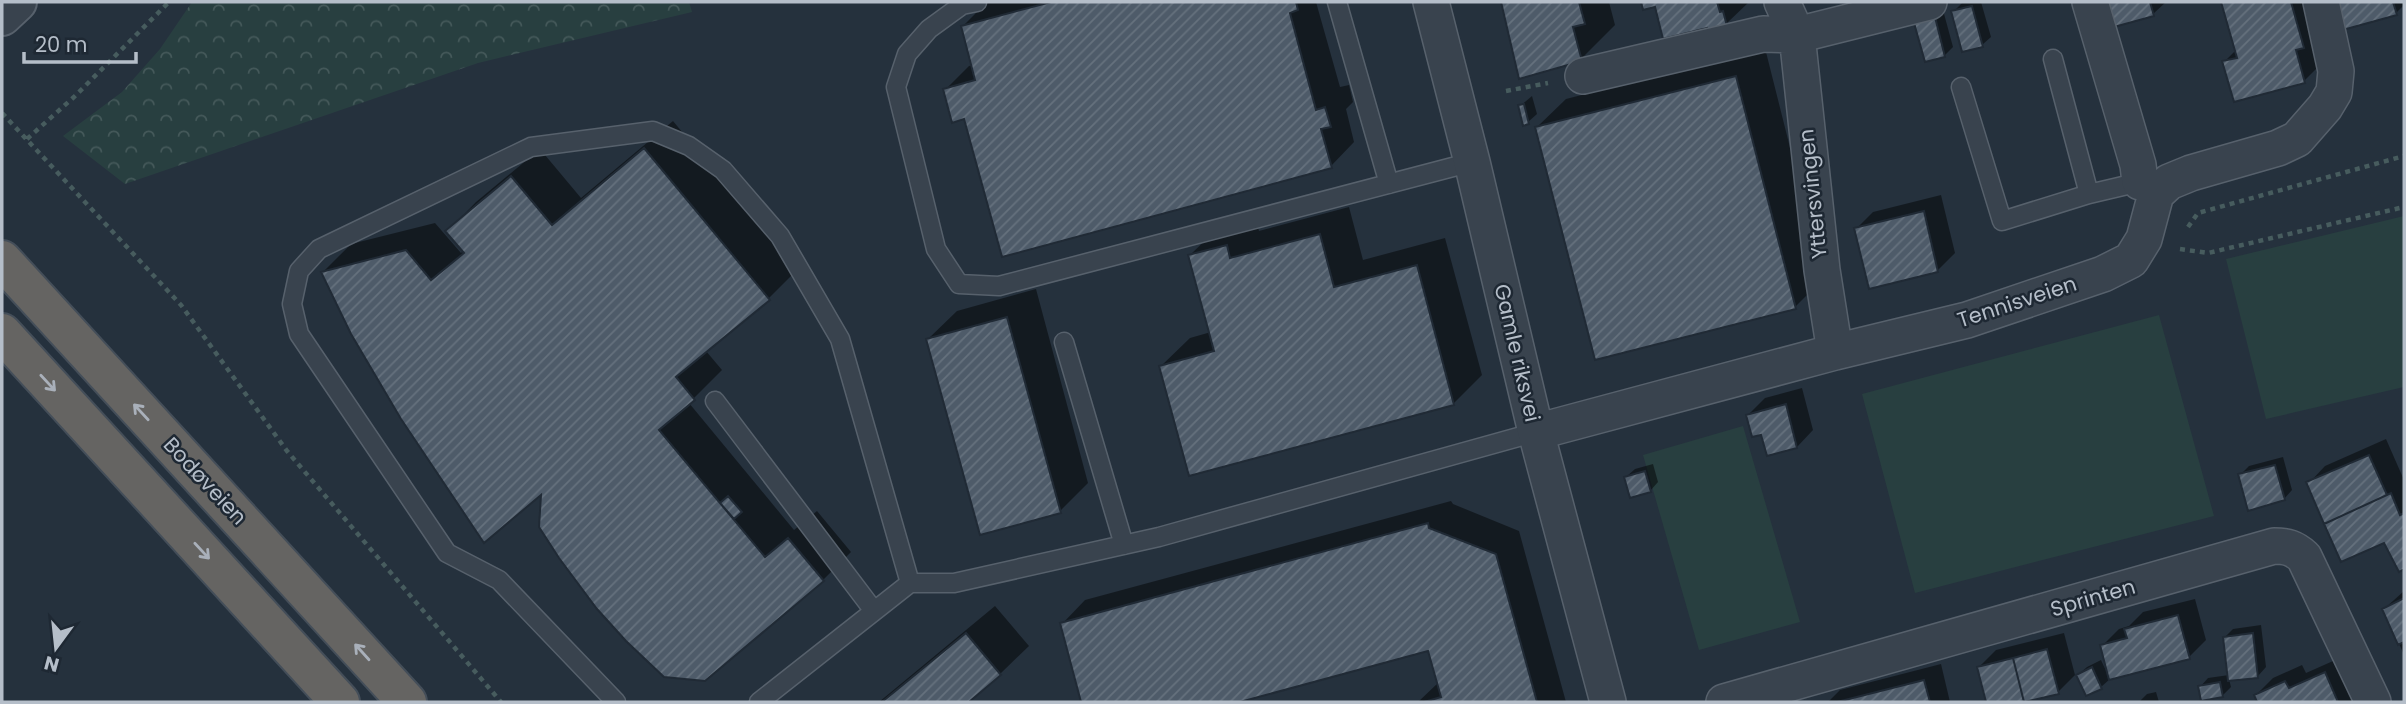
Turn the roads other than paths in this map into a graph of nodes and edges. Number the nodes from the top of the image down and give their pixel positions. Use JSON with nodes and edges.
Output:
{"nodes":[{"id":1,"x":17,"y":2,"type":"edge"},
{"id":2,"x":977,"y":2,"type":"edge"},
{"id":3,"x":1337,"y":2,"type":"edge"},
{"id":4,"x":1431,"y":2,"type":"edge"},
{"id":5,"x":1782,"y":2,"type":"edge"},
{"id":6,"x":1929,"y":2,"type":"edge"},
{"id":7,"x":2090,"y":2,"type":"edge"},
{"id":8,"x":2321,"y":2,"type":"edge"},
{"id":9,"x":2,"y":16,"type":"edge"},
{"id":10,"x":1797,"y":35,"type":"junction"},
{"id":11,"x":2053,"y":59,"type":"dead end"},
{"id":12,"x":1583,"y":76,"type":"road end"},
{"id":13,"x":1961,"y":87,"type":"dead end"},
{"id":14,"x":1472,"y":162,"type":"junction"},
{"id":15,"x":1389,"y":184,"type":"junction"},
{"id":16,"x":2148,"y":188,"type":"junction"},
{"id":17,"x":2089,"y":194,"type":"junction"},
{"id":18,"x":2,"y":260,"type":"edge"},
{"id":19,"x":2,"y":333,"type":"edge"},
{"id":20,"x":1064,"y":342,"type":"dead end"},
{"id":21,"x":1835,"y":352,"type":"junction"},
{"id":22,"x":715,"y":401,"type":"dead end"},
{"id":23,"x":1536,"y":432,"type":"junction"},
{"id":24,"x":1124,"y":545,"type":"junction"},
{"id":25,"x":910,"y":583,"type":"junction"},
{"id":26,"x":874,"y":611,"type":"junction"},
{"id":27,"x":340,"y":702,"type":"edge"},
{"id":28,"x":407,"y":702,"type":"edge"},
{"id":29,"x":616,"y":702,"type":"edge"},
{"id":30,"x":759,"y":702,"type":"edge"},
{"id":31,"x":1608,"y":702,"type":"edge"},
{"id":32,"x":1724,"y":702,"type":"edge"},
{"id":33,"x":2372,"y":702,"type":"edge"}],
"edges":[{"from":1,"to":9,"type":"street"},
{"from":2,"to":15,"type":"lane"},
{"from":3,"to":15,"type":"lane"},
{"from":4,"to":14,"type":"street","name":"Gamle riksvei"},
{"from":5,"to":10,"type":"street","name":"Yttersvingen"},
{"from":6,"to":10,"type":"street"},
{"from":7,"to":16,"type":"street"},
{"from":8,"to":16,"type":"street"},
{"from":10,"to":12,"type":"street"},
{"from":10,"to":21,"type":"street","name":"Yttersvingen"},
{"from":11,"to":17,"type":"lane"},
{"from":13,"to":17,"type":"lane"},
{"from":14,"to":15,"type":"lane"},
{"from":14,"to":23,"type":"street","name":"Gamle riksvei"},
{"from":16,"to":17,"type":"lane"},
{"from":16,"to":21,"type":"street","name":"Tennisveien"},
{"from":28,"to":18,"type":"highway","name":"Bodøveien","one_way":true},
{"from":19,"to":27,"type":"highway","one_way":true},
{"from":20,"to":24,"type":"lane"},
{"from":21,"to":23,"type":"street","name":"Tennisveien"},
{"from":22,"to":26,"type":"lane"},
{"from":23,"to":24,"type":"lane"},
{"from":23,"to":31,"type":"street","name":"Gamle riksvei"},
{"from":24,"to":25,"type":"lane"},
{"from":25,"to":26,"type":"lane"},
{"from":25,"to":29,"type":"lane"},
{"from":26,"to":30,"type":"lane"},
{"from":32,"to":33,"type":"street","name":"Sprinten"}]}
